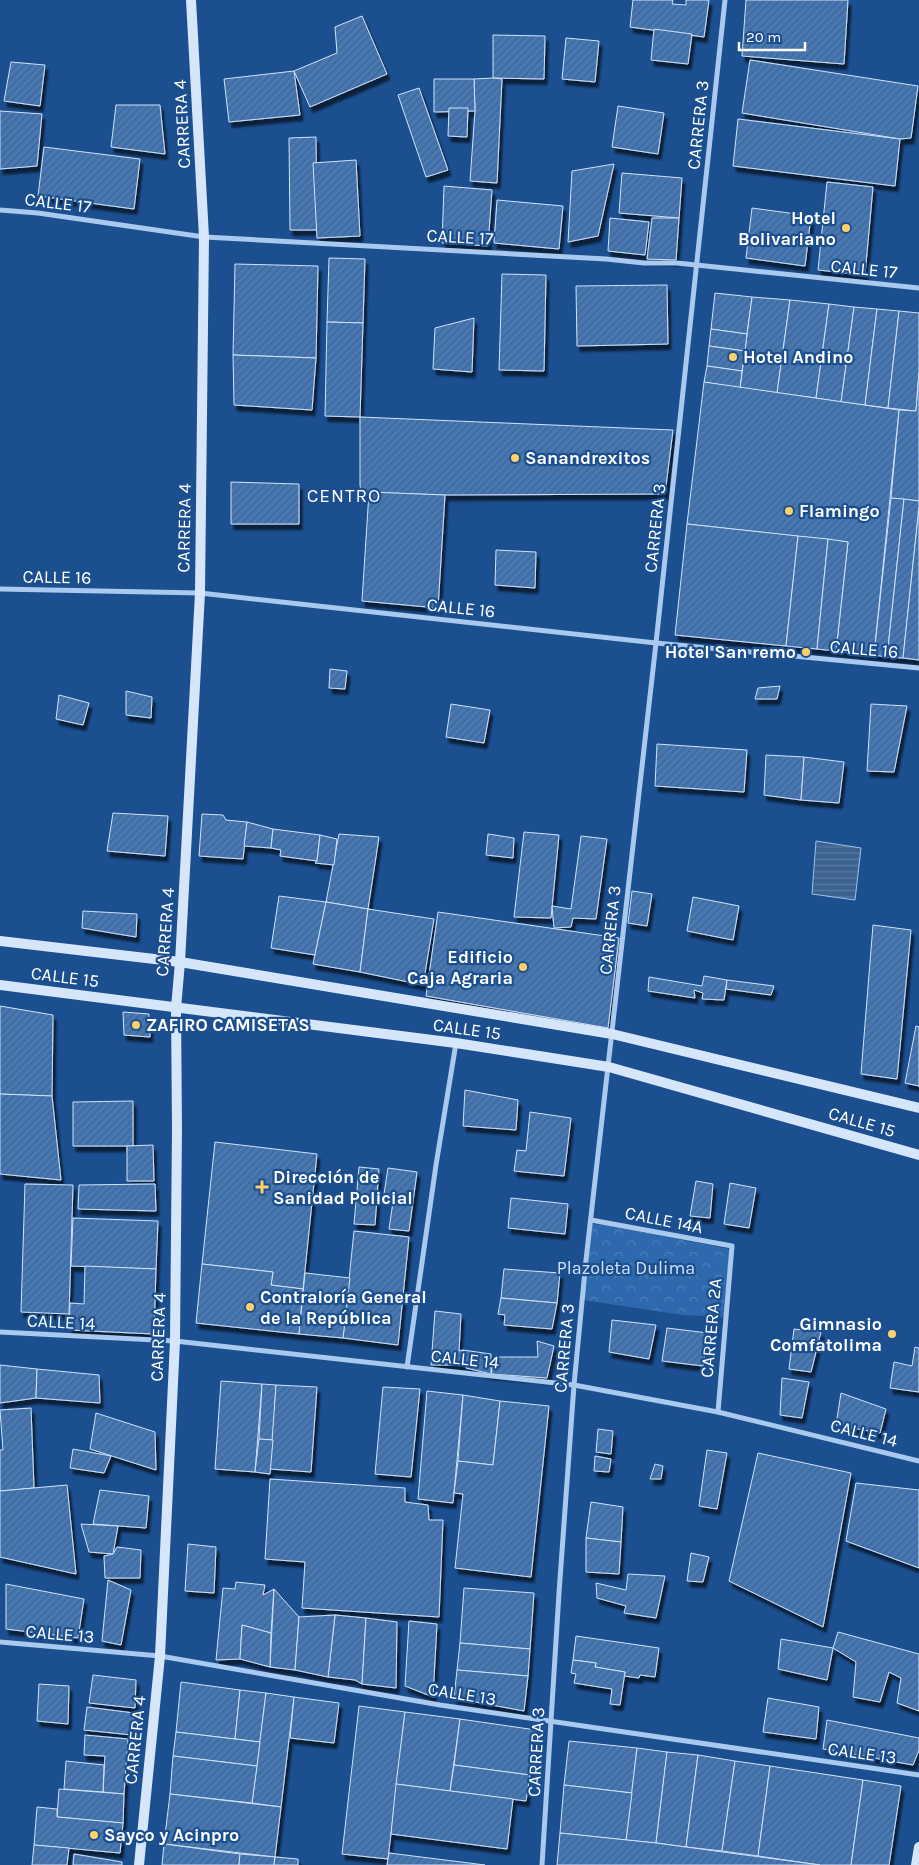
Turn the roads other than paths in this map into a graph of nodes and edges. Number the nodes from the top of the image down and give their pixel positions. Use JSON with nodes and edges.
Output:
{"nodes":[{"id":1,"x":191,"y":0,"type":"edge"},
{"id":2,"x":725,"y":0,"type":"edge"},
{"id":3,"x":0,"y":210,"type":"edge"},
{"id":4,"x":204,"y":237,"type":"junction"},
{"id":5,"x":697,"y":266,"type":"junction"},
{"id":6,"x":919,"y":288,"type":"edge"},
{"id":7,"x":0,"y":589,"type":"edge"},
{"id":8,"x":200,"y":593,"type":"junction"},
{"id":9,"x":656,"y":643,"type":"junction"},
{"id":10,"x":919,"y":668,"type":"edge"},
{"id":11,"x":0,"y":941,"type":"edge"},
{"id":12,"x":180,"y":962,"type":"junction"},
{"id":13,"x":0,"y":985,"type":"edge"},
{"id":14,"x":176,"y":1008,"type":"junction"},
{"id":15,"x":612,"y":1034,"type":"junction"},
{"id":16,"x":456,"y":1044,"type":"junction"},
{"id":17,"x":609,"y":1067,"type":"junction"},
{"id":18,"x":919,"y":1108,"type":"edge"},
{"id":19,"x":919,"y":1154,"type":"edge"},
{"id":20,"x":591,"y":1220,"type":"junction"},
{"id":21,"x":732,"y":1246,"type":"joint"},
{"id":22,"x":0,"y":1332,"type":"edge"},
{"id":23,"x":175,"y":1341,"type":"junction"},
{"id":24,"x":407,"y":1367,"type":"junction"},
{"id":25,"x":574,"y":1385,"type":"junction"},
{"id":26,"x":718,"y":1412,"type":"junction"},
{"id":27,"x":919,"y":1461,"type":"edge"},
{"id":28,"x":0,"y":1642,"type":"edge"},
{"id":29,"x":160,"y":1656,"type":"junction"},
{"id":30,"x":551,"y":1722,"type":"junction"},
{"id":31,"x":919,"y":1775,"type":"edge"},
{"id":32,"x":919,"y":1847,"type":"edge"},
{"id":33,"x":139,"y":1865,"type":"edge"},
{"id":34,"x":542,"y":1865,"type":"edge"},
{"id":35,"x":916,"y":1865,"type":"edge"}],
"edges":[{"from":1,"to":4,"type":"street","name":"CARRERA 4"},
{"from":2,"to":5,"type":"street","name":"CARRERA 3"},
{"from":3,"to":4,"type":"street","name":"CALLE 17"},
{"from":4,"to":5,"type":"street","name":"CALLE 17"},
{"from":4,"to":8,"type":"street","name":"CARRERA 4"},
{"from":5,"to":6,"type":"street","name":"CALLE 17"},
{"from":5,"to":9,"type":"street","name":"CARRERA 3"},
{"from":7,"to":8,"type":"street","name":"CALLE 16"},
{"from":8,"to":9,"type":"street","name":"CALLE 16"},
{"from":8,"to":12,"type":"street","name":"CARRERA 4"},
{"from":9,"to":10,"type":"street","name":"CALLE 16"},
{"from":9,"to":15,"type":"street","name":"CARRERA 3"},
{"from":11,"to":12,"type":"street","name":"CALLE 15"},
{"from":12,"to":14,"type":"street","name":"CARRERA 4"},
{"from":12,"to":15,"type":"street","name":"CALLE 15"},
{"from":13,"to":14,"type":"street","name":"CALLE 15"},
{"from":14,"to":16,"type":"street","name":"CALLE 15"},
{"from":14,"to":23,"type":"street","name":"CARRERA 4"},
{"from":15,"to":17,"type":"street","name":"CARRERA 3"},
{"from":15,"to":18,"type":"street","name":"CALLE 15"},
{"from":16,"to":17,"type":"street","name":"CALLE 15"},
{"from":16,"to":24,"type":"street"},
{"from":17,"to":19,"type":"street","name":"CALLE 15"},
{"from":17,"to":20,"type":"street","name":"CARRERA 3"},
{"from":20,"to":21,"type":"street","name":"CALLE 14A"},
{"from":20,"to":25,"type":"street","name":"CARRERA 3"},
{"from":21,"to":26,"type":"street","name":"CARRERA 2A"},
{"from":22,"to":23,"type":"street","name":"CALLE 14"},
{"from":23,"to":24,"type":"street","name":"CALLE 14"},
{"from":23,"to":29,"type":"street","name":"CARRERA 4"},
{"from":24,"to":25,"type":"street","name":"CALLE 14"},
{"from":25,"to":26,"type":"street","name":"CALLE 14"},
{"from":25,"to":30,"type":"street","name":"CARRERA 3"},
{"from":26,"to":27,"type":"street","name":"CALLE 14"},
{"from":28,"to":29,"type":"street","name":"CALLE 13"},
{"from":29,"to":30,"type":"street","name":"CALLE 13"},
{"from":29,"to":33,"type":"street","name":"CARRERA 4"},
{"from":30,"to":31,"type":"street","name":"CALLE 13"},
{"from":30,"to":34,"type":"street","name":"CARRERA 3"},
{"from":32,"to":35,"type":"street"}]}
